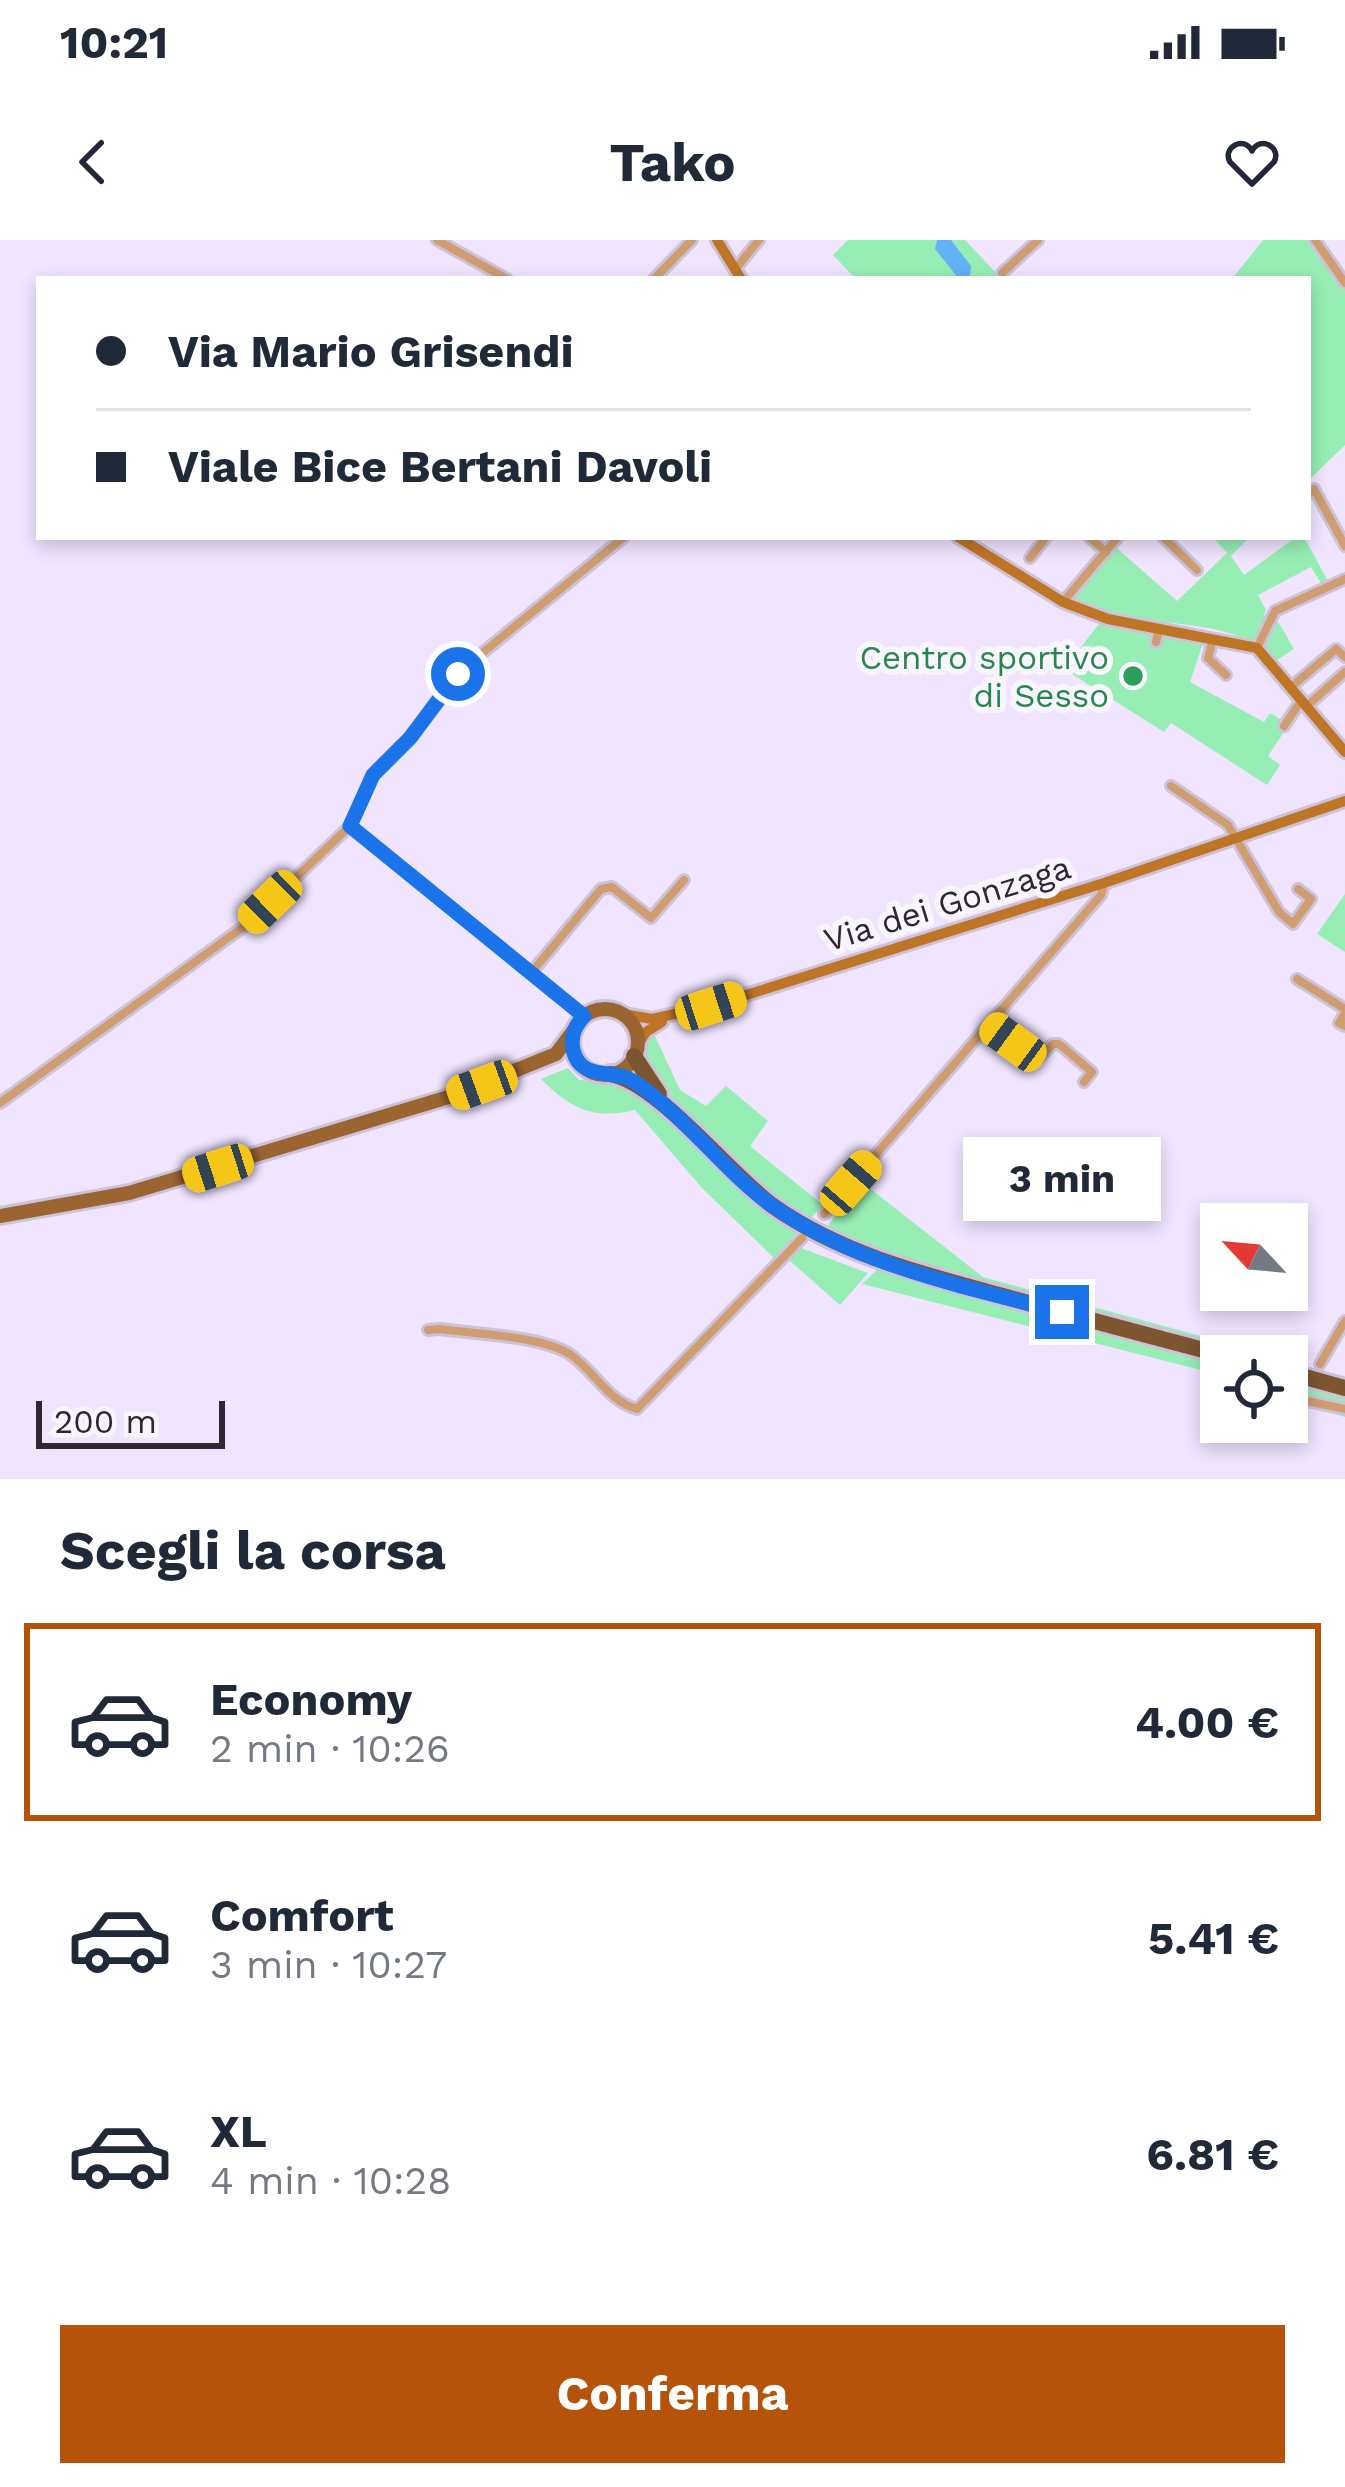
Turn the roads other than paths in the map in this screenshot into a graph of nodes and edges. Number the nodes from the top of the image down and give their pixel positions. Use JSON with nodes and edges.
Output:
{"nodes":[{"id":1,"x":437,"y":240,"type":"edge"},
{"id":2,"x":692,"y":240,"type":"edge"},
{"id":3,"x":717,"y":240,"type":"edge"},
{"id":4,"x":759,"y":240,"type":"edge"},
{"id":5,"x":1038,"y":240,"type":"edge"},
{"id":6,"x":1315,"y":240,"type":"edge"},
{"id":7,"x":1002,"y":272,"type":"dead end"},
{"id":8,"x":738,"y":275,"type":"edge"},
{"id":9,"x":502,"y":276,"type":"edge"},
{"id":10,"x":657,"y":276,"type":"edge"},
{"id":11,"x":1345,"y":283,"type":"edge"},
{"id":12,"x":1311,"y":492,"type":"edge"},
{"id":13,"x":620,"y":540,"type":"edge"},
{"id":14,"x":963,"y":540,"type":"edge"},
{"id":15,"x":1044,"y":540,"type":"edge"},
{"id":16,"x":1092,"y":540,"type":"edge"},
{"id":17,"x":1116,"y":540,"type":"edge"},
{"id":18,"x":1166,"y":540,"type":"edge"},
{"id":19,"x":1345,"y":546,"type":"edge"},
{"id":20,"x":1106,"y":552,"type":"junction"},
{"id":21,"x":1030,"y":558,"type":"dead end"},
{"id":22,"x":1198,"y":570,"type":"dead end"},
{"id":23,"x":1345,"y":579,"type":"edge"},
{"id":24,"x":1063,"y":602,"type":"junction"},
{"id":25,"x":1214,"y":639,"type":"junction"},
{"id":26,"x":1257,"y":648,"type":"junction"},
{"id":27,"x":1345,"y":657,"type":"edge"},
{"id":28,"x":1345,"y":672,"type":"edge"},
{"id":29,"x":1226,"y":675,"type":"dead end"},
{"id":30,"x":1291,"y":687,"type":"junction"},
{"id":31,"x":1304,"y":702,"type":"junction"},
{"id":32,"x":1284,"y":726,"type":"dead end"},
{"id":33,"x":1345,"y":752,"type":"edge"},
{"id":34,"x":1171,"y":786,"type":"dead end"},
{"id":35,"x":1345,"y":801,"type":"edge"},
{"id":36,"x":350,"y":826,"type":"junction"},
{"id":37,"x":1234,"y":838,"type":"junction"},
{"id":38,"x":684,"y":880,"type":"dead end"},
{"id":39,"x":1104,"y":883,"type":"junction"},
{"id":40,"x":1298,"y":890,"type":"dead end"},
{"id":41,"x":531,"y":974,"type":"junction"},
{"id":42,"x":1297,"y":979,"type":"dead end"},
{"id":43,"x":1345,"y":1011,"type":"edge"},
{"id":44,"x":623,"y":1014,"type":"junction"},
{"id":45,"x":675,"y":1015,"type":"junction"},
{"id":46,"x":584,"y":1016,"type":"junction"},
{"id":47,"x":989,"y":1024,"type":"junction"},
{"id":48,"x":1345,"y":1027,"type":"edge"},
{"id":49,"x":574,"y":1030,"type":"junction"},
{"id":50,"x":636,"y":1051,"type":"junction"},
{"id":51,"x":538,"y":1063,"type":"junction"},
{"id":52,"x":580,"y":1064,"type":"junction"},
{"id":53,"x":610,"y":1074,"type":"junction"},
{"id":54,"x":1084,"y":1082,"type":"dead end"},
{"id":55,"x":0,"y":1102,"type":"edge"},
{"id":56,"x":669,"y":1110,"type":"junction"},
{"id":57,"x":824,"y":1214,"type":"dead end"},
{"id":58,"x":0,"y":1216,"type":"edge"},
{"id":59,"x":802,"y":1238,"type":"dead end"},
{"id":60,"x":1345,"y":1321,"type":"edge"},
{"id":61,"x":428,"y":1330,"type":"dead end"},
{"id":62,"x":1200,"y":1349,"type":"edge"},
{"id":63,"x":1320,"y":1364,"type":"dead end"},
{"id":64,"x":1308,"y":1378,"type":"edge"},
{"id":65,"x":1345,"y":1388,"type":"edge"},
{"id":66,"x":1308,"y":1401,"type":"edge"},
{"id":67,"x":1345,"y":1409,"type":"edge"}],
"edges":[{"from":1,"to":9,"type":"street"},
{"from":2,"to":10,"type":"street"},
{"from":3,"to":8,"type":"main road"},
{"from":4,"to":8,"type":"street"},
{"from":5,"to":7,"type":"street"},
{"from":6,"to":11,"type":"street"},
{"from":12,"to":19,"type":"street"},
{"from":13,"to":36,"type":"street"},
{"from":14,"to":24,"type":"main road"},
{"from":15,"to":21,"type":"street"},
{"from":16,"to":20,"type":"street"},
{"from":17,"to":20,"type":"street"},
{"from":18,"to":22,"type":"street"},
{"from":20,"to":24,"type":"street"},
{"from":23,"to":26,"type":"street"},
{"from":24,"to":25,"type":"main road"},
{"from":25,"to":26,"type":"main road"},
{"from":25,"to":29,"type":"street"},
{"from":26,"to":30,"type":"main road"},
{"from":27,"to":30,"type":"street"},
{"from":28,"to":31,"type":"street"},
{"from":30,"to":31,"type":"main road"},
{"from":31,"to":32,"type":"street"},
{"from":31,"to":33,"type":"main road"},
{"from":34,"to":37,"type":"street"},
{"from":35,"to":37,"type":"main road","name":"Via dei Gonzaga"},
{"from":36,"to":41,"type":"street"},
{"from":36,"to":55,"type":"street"},
{"from":37,"to":39,"type":"main road","name":"Via dei Gonzaga"},
{"from":37,"to":40,"type":"street"},
{"from":38,"to":41,"type":"street"},
{"from":39,"to":45,"type":"main road","name":"Via dei Gonzaga"},
{"from":39,"to":47,"type":"street"},
{"from":41,"to":46,"type":"street"},
{"from":42,"to":43,"type":"street"},
{"from":43,"to":48,"type":"street"},
{"from":44,"to":45,"type":"main road","name":"Via dei Gonzaga"},
{"from":44,"to":46,"type":"main road"},
{"from":44,"to":50,"type":"main road"},
{"from":45,"to":50,"type":"main road","name":"Via dei Gonzaga"},
{"from":46,"to":49,"type":"main road"},
{"from":47,"to":54,"type":"street"},
{"from":47,"to":57,"type":"street"},
{"from":49,"to":51,"type":"main road"},
{"from":49,"to":52,"type":"main road"},
{"from":50,"to":53,"type":"main road"},
{"from":50,"to":56,"type":"highway"},
{"from":51,"to":52,"type":"main road"},
{"from":51,"to":58,"type":"main road"},
{"from":52,"to":53,"type":"main road"},
{"from":53,"to":56,"type":"highway"},
{"from":56,"to":62,"type":"highway"},
{"from":59,"to":61,"type":"street"},
{"from":60,"to":63,"type":"street"},
{"from":64,"to":65,"type":"highway"},
{"from":66,"to":67,"type":"street"}]}
